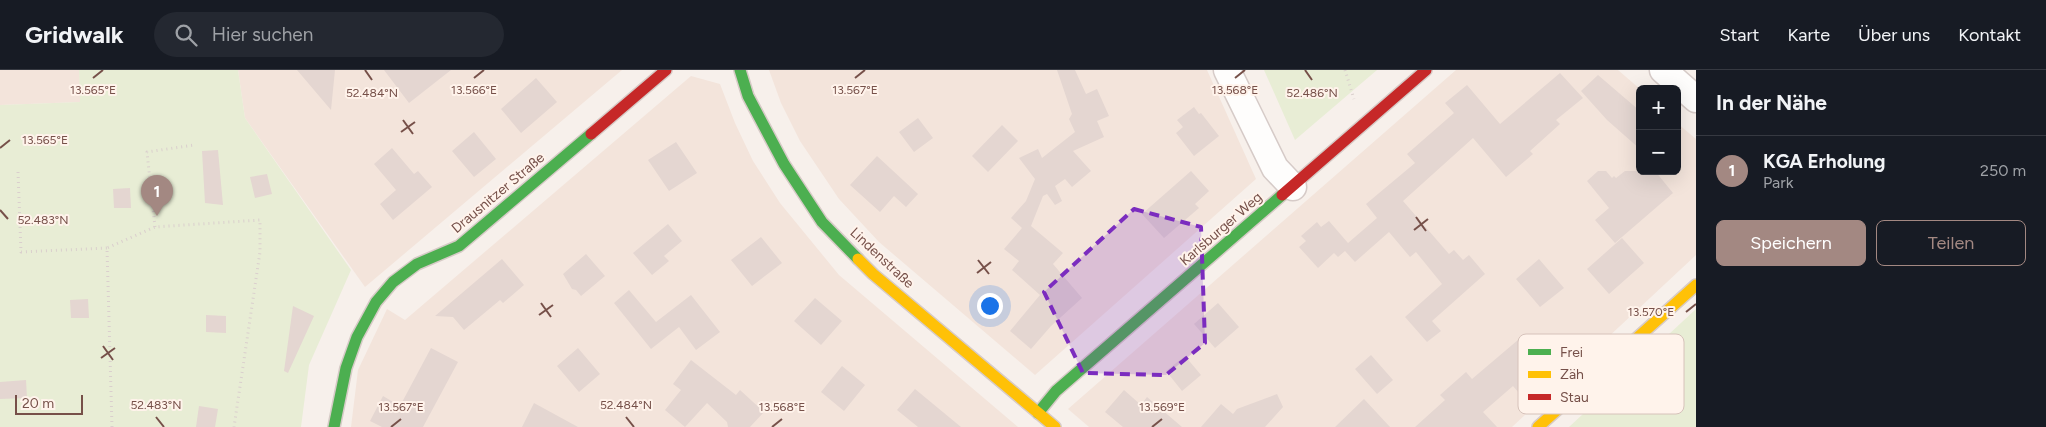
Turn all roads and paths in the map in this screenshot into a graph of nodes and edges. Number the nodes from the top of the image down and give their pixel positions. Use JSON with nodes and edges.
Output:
{"nodes":[{"id":1,"x":666,"y":70,"type":"edge"},
{"id":2,"x":740,"y":70,"type":"edge"},
{"id":3,"x":1227,"y":70,"type":"edge"},
{"id":4,"x":1426,"y":70,"type":"edge"},
{"id":5,"x":1663,"y":70,"type":"edge"},
{"id":6,"x":1696,"y":99,"type":"edge"},
{"id":7,"x":194,"y":145,"type":"dead end"},
{"id":8,"x":18,"y":172,"type":"dead end"},
{"id":9,"x":1293,"y":187,"type":"junction"},
{"id":10,"x":155,"y":227,"type":"junction"},
{"id":11,"x":107,"y":248,"type":"junction"},
{"id":12,"x":1696,"y":285,"type":"edge"},
{"id":13,"x":1641,"y":334,"type":"edge"},
{"id":14,"x":1038,"y":413,"type":"junction"},
{"id":15,"x":1552,"y":414,"type":"edge"},
{"id":16,"x":112,"y":427,"type":"edge"},
{"id":17,"x":234,"y":427,"type":"edge"},
{"id":18,"x":334,"y":427,"type":"edge"},
{"id":19,"x":1055,"y":427,"type":"edge"},
{"id":20,"x":1538,"y":427,"type":"edge"}],
"edges":[{"from":1,"to":18,"type":"street","name":"Drausnitzer Straße"},
{"from":2,"to":14,"type":"street","name":"Lindenstraße"},
{"from":3,"to":9,"type":"street"},
{"from":4,"to":9,"type":"street","name":"Karlsburger Weg"},
{"from":5,"to":6,"type":"street"},
{"from":7,"to":10,"type":"path"},
{"from":8,"to":11,"type":"path"},
{"from":9,"to":14,"type":"street","name":"Karlsburger Weg"},
{"from":10,"to":11,"type":"path"},
{"from":10,"to":17,"type":"path"},
{"from":11,"to":16,"type":"path"},
{"from":12,"to":13,"type":"street"},
{"from":14,"to":19,"type":"street","name":"Lindenstraße"},
{"from":15,"to":20,"type":"street"}]}
